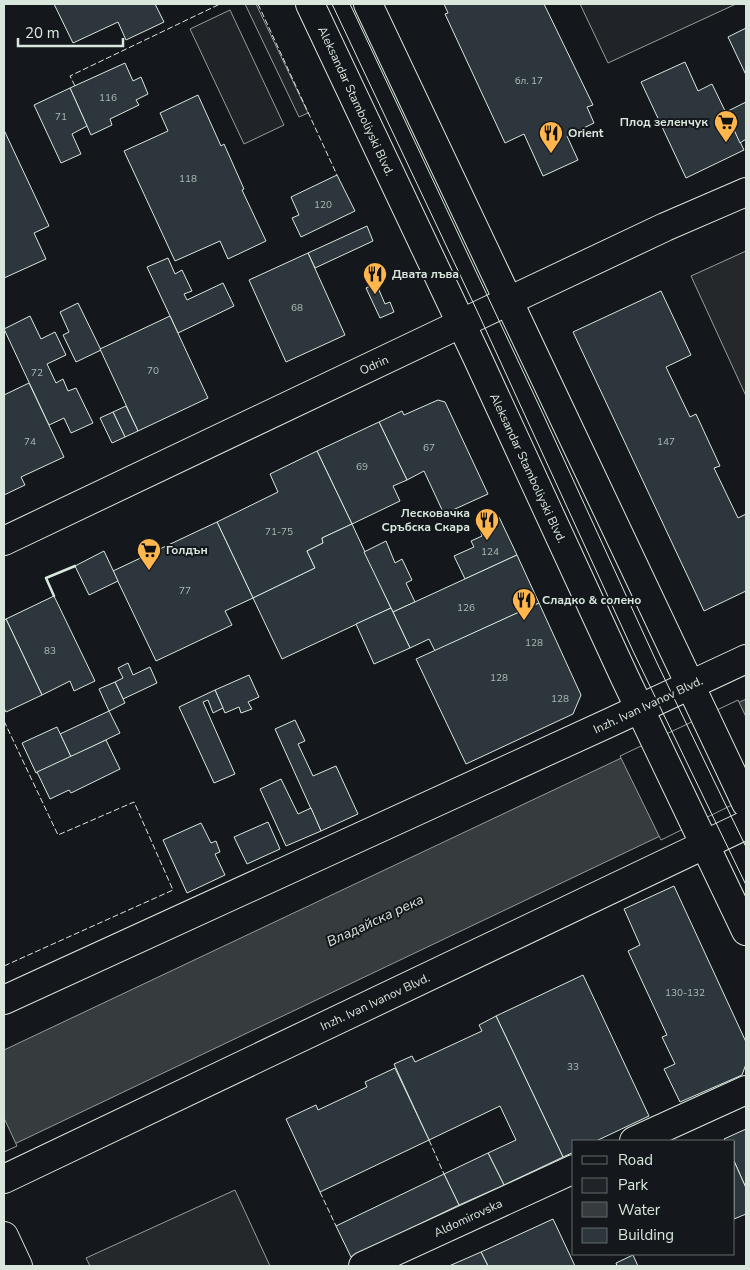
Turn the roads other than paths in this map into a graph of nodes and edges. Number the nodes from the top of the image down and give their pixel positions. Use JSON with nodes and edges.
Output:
{"nodes":[{"id":1,"x":310,"y":4,"type":"edge"},
{"id":2,"x":368,"y":4,"type":"edge"},
{"id":3,"x":746,"y":192,"type":"edge"},
{"id":4,"x":509,"y":301,"type":"junction"},
{"id":5,"x":460,"y":324,"type":"junction"},
{"id":6,"x":4,"y":541,"type":"edge"},
{"id":7,"x":746,"y":659,"type":"edge"},
{"id":8,"x":693,"y":692,"type":"junction"},
{"id":9,"x":643,"y":717,"type":"junction"},
{"id":10,"x":746,"y":803,"type":"edge"},
{"id":11,"x":746,"y":825,"type":"edge"},
{"id":12,"x":703,"y":841,"type":"junction"},
{"id":13,"x":746,"y":931,"type":"edge"},
{"id":14,"x":4,"y":1000,"type":"edge"},
{"id":15,"x":746,"y":1090,"type":"edge"},
{"id":16,"x":636,"y":1140,"type":"edge"},
{"id":17,"x":572,"y":1170,"type":"edge"},
{"id":18,"x":4,"y":1179,"type":"edge"},
{"id":19,"x":4,"y":1236,"type":"edge"},
{"id":20,"x":18,"y":1266,"type":"edge"},
{"id":21,"x":363,"y":1266,"type":"edge"}],
"edges":[{"from":1,"to":5,"type":"street","name":"Aleksandar Stamboliyski Blvd."},
{"from":2,"to":4,"type":"street"},
{"from":3,"to":4,"type":"street","name":"Odrin"},
{"from":4,"to":5,"type":"street","name":"Odrin"},
{"from":4,"to":8,"type":"street"},
{"from":5,"to":6,"type":"street","name":"Odrin"},
{"from":5,"to":9,"type":"street","name":"Aleksandar Stamboliyski Blvd."},
{"from":7,"to":8,"type":"street","name":"Inzh. Ivan Ivanov Blvd."},
{"from":8,"to":9,"type":"street","name":"Inzh. Ivan Ivanov Blvd."},
{"from":8,"to":10,"type":"street"},
{"from":9,"to":12,"type":"street","name":"Aleksandar Stamboliyski Blvd."},
{"from":9,"to":14,"type":"street","name":"Inzh. Ivan Ivanov Blvd."},
{"from":11,"to":12,"type":"street","name":"Inzh. Ivan Ivanov Blvd."},
{"from":12,"to":13,"type":"street","name":"Aleksandar Stamboliyski Blvd."},
{"from":12,"to":18,"type":"street","name":"Inzh. Ivan Ivanov Blvd."},
{"from":15,"to":16,"type":"street"},
{"from":17,"to":21,"type":"street","name":"Aldomirovska"},
{"from":19,"to":20,"type":"street"}]}
